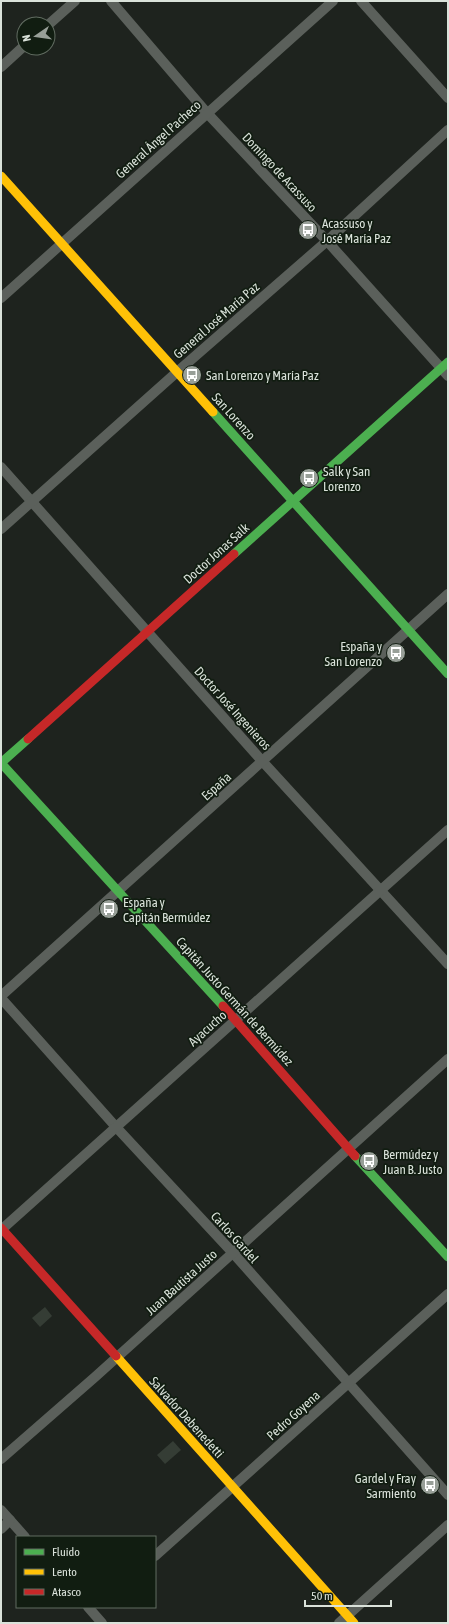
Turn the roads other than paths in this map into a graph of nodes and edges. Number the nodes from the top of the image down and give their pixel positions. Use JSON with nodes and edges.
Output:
{"nodes":[{"id":1,"x":75,"y":1,"type":"edge"},
{"id":2,"x":111,"y":1,"type":"edge"},
{"id":3,"x":333,"y":1,"type":"edge"},
{"id":4,"x":361,"y":1,"type":"edge"},
{"id":5,"x":56,"y":18,"type":"edge"},
{"id":6,"x":16,"y":53,"type":"edge"},
{"id":7,"x":1,"y":67,"type":"edge"},
{"id":8,"x":448,"y":98,"type":"edge"},
{"id":9,"x":207,"y":113,"type":"junction"},
{"id":10,"x":448,"y":130,"type":"edge"},
{"id":11,"x":1,"y":176,"type":"edge"},
{"id":12,"x":327,"y":241,"type":"junction"},
{"id":13,"x":62,"y":243,"type":"junction"},
{"id":14,"x":1,"y":298,"type":"edge"},
{"id":15,"x":446,"y":369,"type":"edge"},
{"id":16,"x":177,"y":372,"type":"junction"},
{"id":17,"x":1,"y":467,"type":"edge"},
{"id":18,"x":293,"y":501,"type":"junction"},
{"id":19,"x":32,"y":502,"type":"junction"},
{"id":20,"x":1,"y":529,"type":"edge"},
{"id":21,"x":448,"y":594,"type":"edge"},
{"id":22,"x":408,"y":630,"type":"junction"},
{"id":23,"x":147,"y":632,"type":"junction"},
{"id":24,"x":448,"y":674,"type":"edge"},
{"id":25,"x":263,"y":762,"type":"junction"},
{"id":26,"x":1,"y":763,"type":"edge"},
{"id":27,"x":448,"y":830,"type":"edge"},
{"id":28,"x":118,"y":891,"type":"junction"},
{"id":29,"x":381,"y":891,"type":"junction"},
{"id":30,"x":448,"y":964,"type":"edge"},
{"id":31,"x":1,"y":997,"type":"edge"},
{"id":32,"x":236,"y":1020,"type":"junction"},
{"id":33,"x":448,"y":1059,"type":"edge"},
{"id":34,"x":116,"y":1127,"type":"junction"},
{"id":35,"x":349,"y":1149,"type":"junction"},
{"id":36,"x":1,"y":1229,"type":"edge"},
{"id":37,"x":233,"y":1253,"type":"junction"},
{"id":38,"x":448,"y":1257,"type":"edge"},
{"id":39,"x":448,"y":1294,"type":"edge"},
{"id":40,"x":117,"y":1358,"type":"junction"},
{"id":41,"x":348,"y":1383,"type":"junction"},
{"id":42,"x":1,"y":1459,"type":"edge"},
{"id":43,"x":233,"y":1486,"type":"junction"},
{"id":44,"x":448,"y":1495,"type":"edge"},
{"id":45,"x":1,"y":1510,"type":"edge"},
{"id":46,"x":10,"y":1520,"type":"junction"},
{"id":47,"x":448,"y":1524,"type":"edge"},
{"id":48,"x":1,"y":1529,"type":"edge"},
{"id":49,"x":24,"y":1536,"type":"edge"},
{"id":50,"x":156,"y":1555,"type":"edge"},
{"id":51,"x":92,"y":1609,"type":"edge"},
{"id":52,"x":351,"y":1619,"type":"edge"},
{"id":53,"x":102,"y":1623,"type":"edge"},
{"id":54,"x":339,"y":1623,"type":"edge"}],
"edges":[{"from":1,"to":5,"type":"street"},
{"from":2,"to":9,"type":"street","name":"Domingo de Acassuso"},
{"from":3,"to":9,"type":"street","name":"General Ángel Pacheco"},
{"from":4,"to":8,"type":"street"},
{"from":6,"to":7,"type":"street"},
{"from":9,"to":12,"type":"street","name":"Domingo de Acassuso"},
{"from":9,"to":13,"type":"street","name":"General Ángel Pacheco"},
{"from":10,"to":12,"type":"street","name":"General José María Paz"},
{"from":11,"to":13,"type":"street","name":"San Lorenzo"},
{"from":12,"to":15,"type":"street","name":"Domingo de Acassuso"},
{"from":12,"to":16,"type":"street","name":"General José María Paz"},
{"from":13,"to":14,"type":"street","name":"General Ángel Pacheco"},
{"from":13,"to":16,"type":"street","name":"San Lorenzo"},
{"from":15,"to":18,"type":"street","name":"Doctor Jonas Salk"},
{"from":16,"to":18,"type":"street","name":"San Lorenzo"},
{"from":16,"to":19,"type":"street","name":"General José María Paz"},
{"from":17,"to":19,"type":"street","name":"Doctor José Ingenieros"},
{"from":18,"to":22,"type":"street","name":"San Lorenzo"},
{"from":18,"to":23,"type":"street","name":"Doctor Jonas Salk"},
{"from":19,"to":20,"type":"street","name":"General José María Paz"},
{"from":19,"to":23,"type":"street","name":"Doctor José Ingenieros"},
{"from":21,"to":22,"type":"street","name":"España"},
{"from":22,"to":24,"type":"street","name":"San Lorenzo"},
{"from":22,"to":25,"type":"street","name":"España"},
{"from":23,"to":25,"type":"street","name":"Doctor José Ingenieros"},
{"from":23,"to":26,"type":"street","name":"Doctor Jonas Salk"},
{"from":25,"to":28,"type":"street","name":"España"},
{"from":25,"to":29,"type":"street","name":"Doctor José Ingenieros"},
{"from":26,"to":28,"type":"street","name":"Capitán Justo Germán de Bermúdez"},
{"from":27,"to":29,"type":"street","name":"Ayacucho"},
{"from":28,"to":31,"type":"street","name":"España"},
{"from":28,"to":32,"type":"street","name":"Capitán Justo Germán de Bermúdez"},
{"from":29,"to":30,"type":"street","name":"Doctor José Ingenieros"},
{"from":29,"to":32,"type":"street","name":"Ayacucho"},
{"from":31,"to":34,"type":"street","name":"Carlos Gardel"},
{"from":32,"to":34,"type":"street","name":"Ayacucho"},
{"from":32,"to":35,"type":"street","name":"Capitán Justo Germán de Bermúdez"},
{"from":33,"to":35,"type":"street","name":"Juan Bautista Justo"},
{"from":34,"to":36,"type":"street","name":"Ayacucho"},
{"from":34,"to":37,"type":"street","name":"Carlos Gardel"},
{"from":35,"to":37,"type":"street","name":"Juan Bautista Justo"},
{"from":35,"to":38,"type":"street","name":"Capitán Justo Germán de Bermúdez"},
{"from":36,"to":40,"type":"street","name":"Salvador Debenedetti"},
{"from":37,"to":40,"type":"street","name":"Juan Bautista Justo"},
{"from":37,"to":41,"type":"street","name":"Carlos Gardel"},
{"from":39,"to":41,"type":"street","name":"Pedro Goyena"},
{"from":40,"to":42,"type":"street","name":"Juan Bautista Justo"},
{"from":40,"to":43,"type":"street","name":"Salvador Debenedetti"},
{"from":41,"to":43,"type":"street","name":"Pedro Goyena"},
{"from":41,"to":44,"type":"street","name":"Carlos Gardel"},
{"from":43,"to":50,"type":"street","name":"Pedro Goyena"},
{"from":43,"to":52,"type":"street","name":"Salvador Debenedetti"},
{"from":45,"to":46,"type":"street"},
{"from":46,"to":48,"type":"street"},
{"from":46,"to":49,"type":"street"},
{"from":47,"to":52,"type":"street"},
{"from":51,"to":53,"type":"street"},
{"from":52,"to":54,"type":"street"}]}
